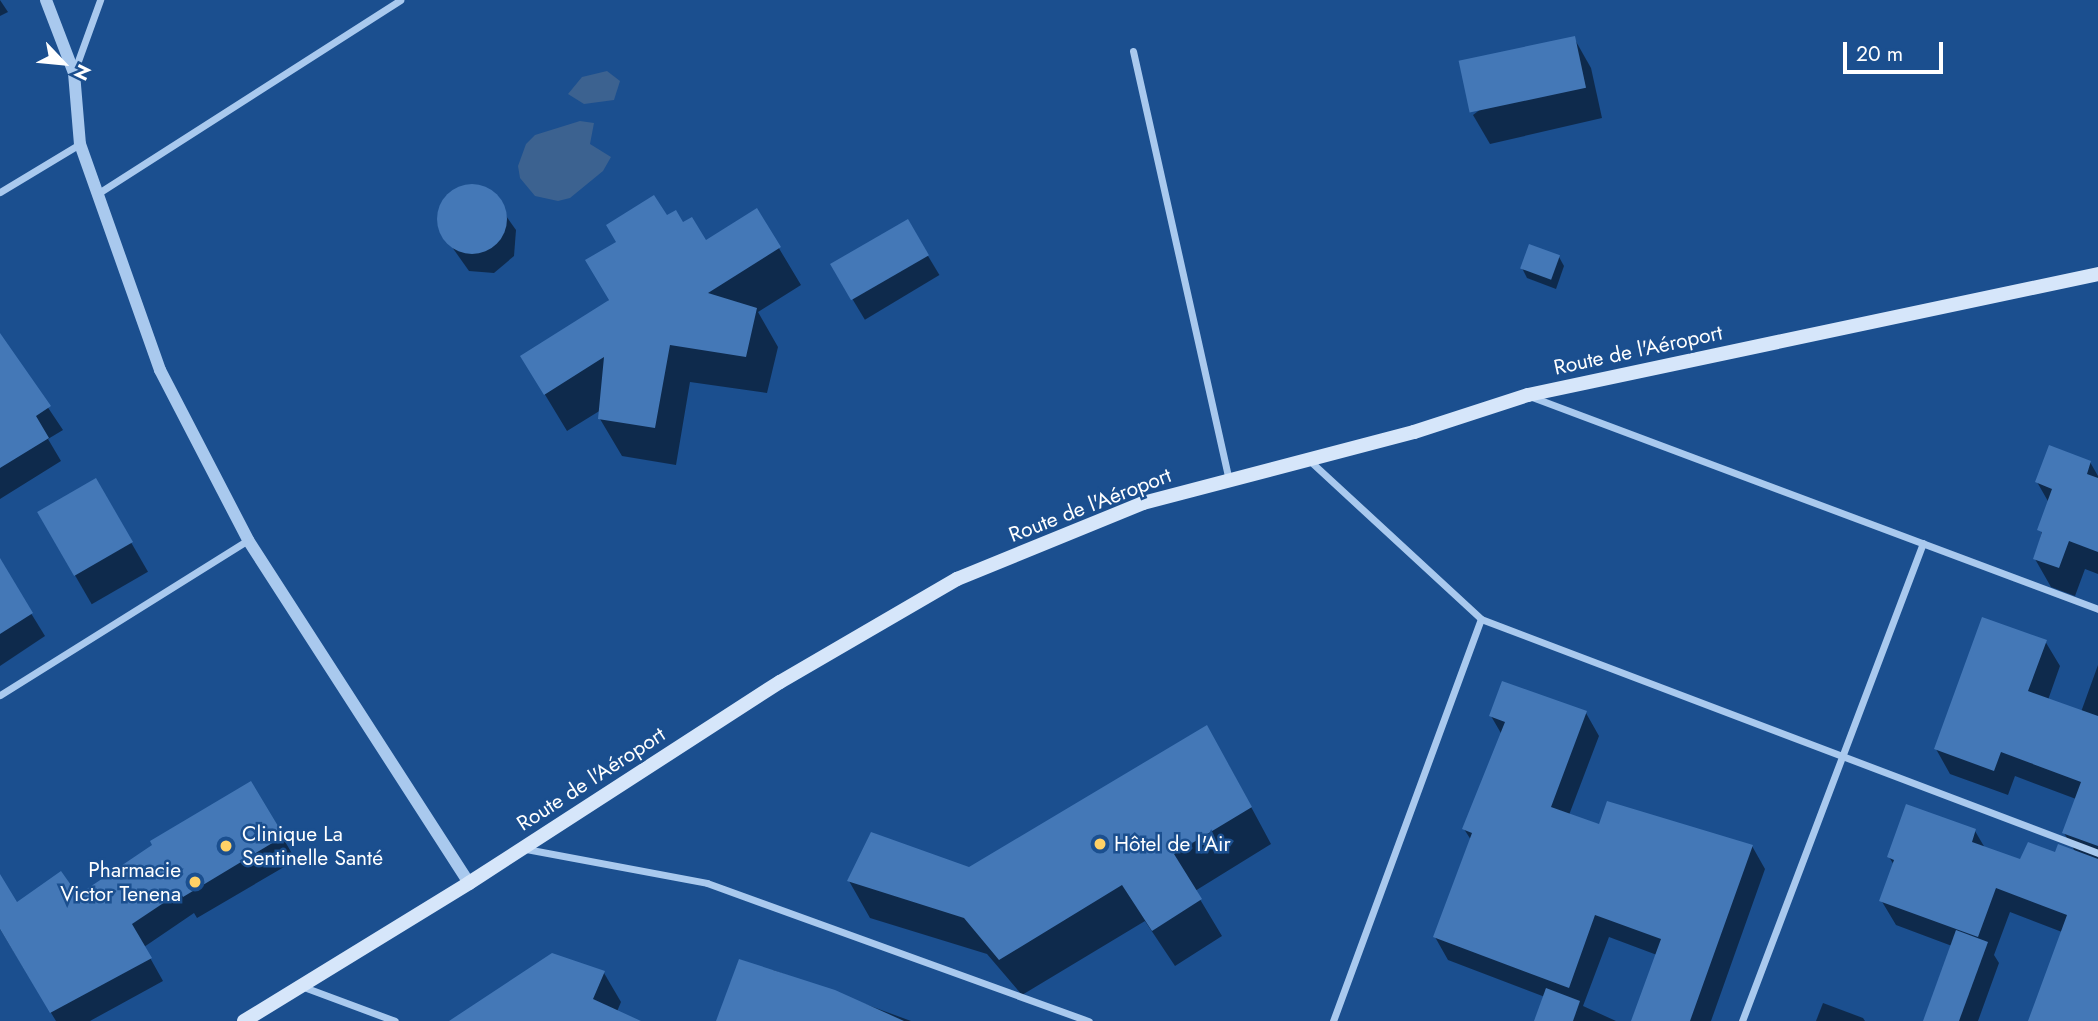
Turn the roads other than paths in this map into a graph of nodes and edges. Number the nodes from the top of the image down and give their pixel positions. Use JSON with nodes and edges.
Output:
{"nodes":[{"id":1,"x":46,"y":0,"type":"edge"},
{"id":2,"x":100,"y":0,"type":"edge"},
{"id":3,"x":400,"y":0,"type":"edge"},
{"id":4,"x":1133,"y":51,"type":"dead end"},
{"id":5,"x":74,"y":73,"type":"junction"},
{"id":6,"x":79,"y":144,"type":"junction"},
{"id":7,"x":0,"y":192,"type":"edge"},
{"id":8,"x":97,"y":194,"type":"junction"},
{"id":9,"x":2098,"y":274,"type":"edge"},
{"id":10,"x":1528,"y":395,"type":"junction"},
{"id":11,"x":1310,"y":461,"type":"junction"},
{"id":12,"x":1229,"y":480,"type":"junction"},
{"id":13,"x":248,"y":540,"type":"junction"},
{"id":14,"x":1923,"y":543,"type":"junction"},
{"id":15,"x":2098,"y":609,"type":"edge"},
{"id":16,"x":1481,"y":619,"type":"junction"},
{"id":17,"x":0,"y":695,"type":"edge"},
{"id":18,"x":1841,"y":757,"type":"junction"},
{"id":19,"x":523,"y":848,"type":"junction"},
{"id":20,"x":2098,"y":853,"type":"edge"},
{"id":21,"x":469,"y":883,"type":"junction"},
{"id":22,"x":298,"y":985,"type":"junction"},
{"id":23,"x":244,"y":1021,"type":"edge"},
{"id":24,"x":395,"y":1021,"type":"edge"},
{"id":25,"x":1089,"y":1021,"type":"edge"},
{"id":26,"x":1333,"y":1021,"type":"edge"},
{"id":27,"x":1742,"y":1021,"type":"edge"}],
"edges":[{"from":1,"to":5,"type":"street"},
{"from":2,"to":5,"type":"street"},
{"from":3,"to":8,"type":"street"},
{"from":4,"to":12,"type":"street"},
{"from":5,"to":6,"type":"street"},
{"from":6,"to":7,"type":"street"},
{"from":6,"to":8,"type":"street"},
{"from":8,"to":13,"type":"street"},
{"from":9,"to":10,"type":"main road","name":"Route de l'Aéroport"},
{"from":10,"to":11,"type":"main road","name":"Route de l'Aéroport"},
{"from":10,"to":14,"type":"street"},
{"from":11,"to":12,"type":"main road","name":"Route de l'Aéroport"},
{"from":11,"to":16,"type":"street"},
{"from":12,"to":19,"type":"main road","name":"Route de l'Aéroport"},
{"from":13,"to":17,"type":"street"},
{"from":13,"to":21,"type":"street"},
{"from":14,"to":15,"type":"street"},
{"from":14,"to":18,"type":"street"},
{"from":16,"to":18,"type":"street"},
{"from":16,"to":26,"type":"street"},
{"from":18,"to":20,"type":"street"},
{"from":18,"to":27,"type":"street"},
{"from":19,"to":21,"type":"main road","name":"Route de l'Aéroport"},
{"from":19,"to":25,"type":"street"},
{"from":21,"to":22,"type":"main road","name":"Route de l'Aéroport"},
{"from":22,"to":23,"type":"main road","name":"Route de l'Aéroport"},
{"from":22,"to":24,"type":"street"}]}
